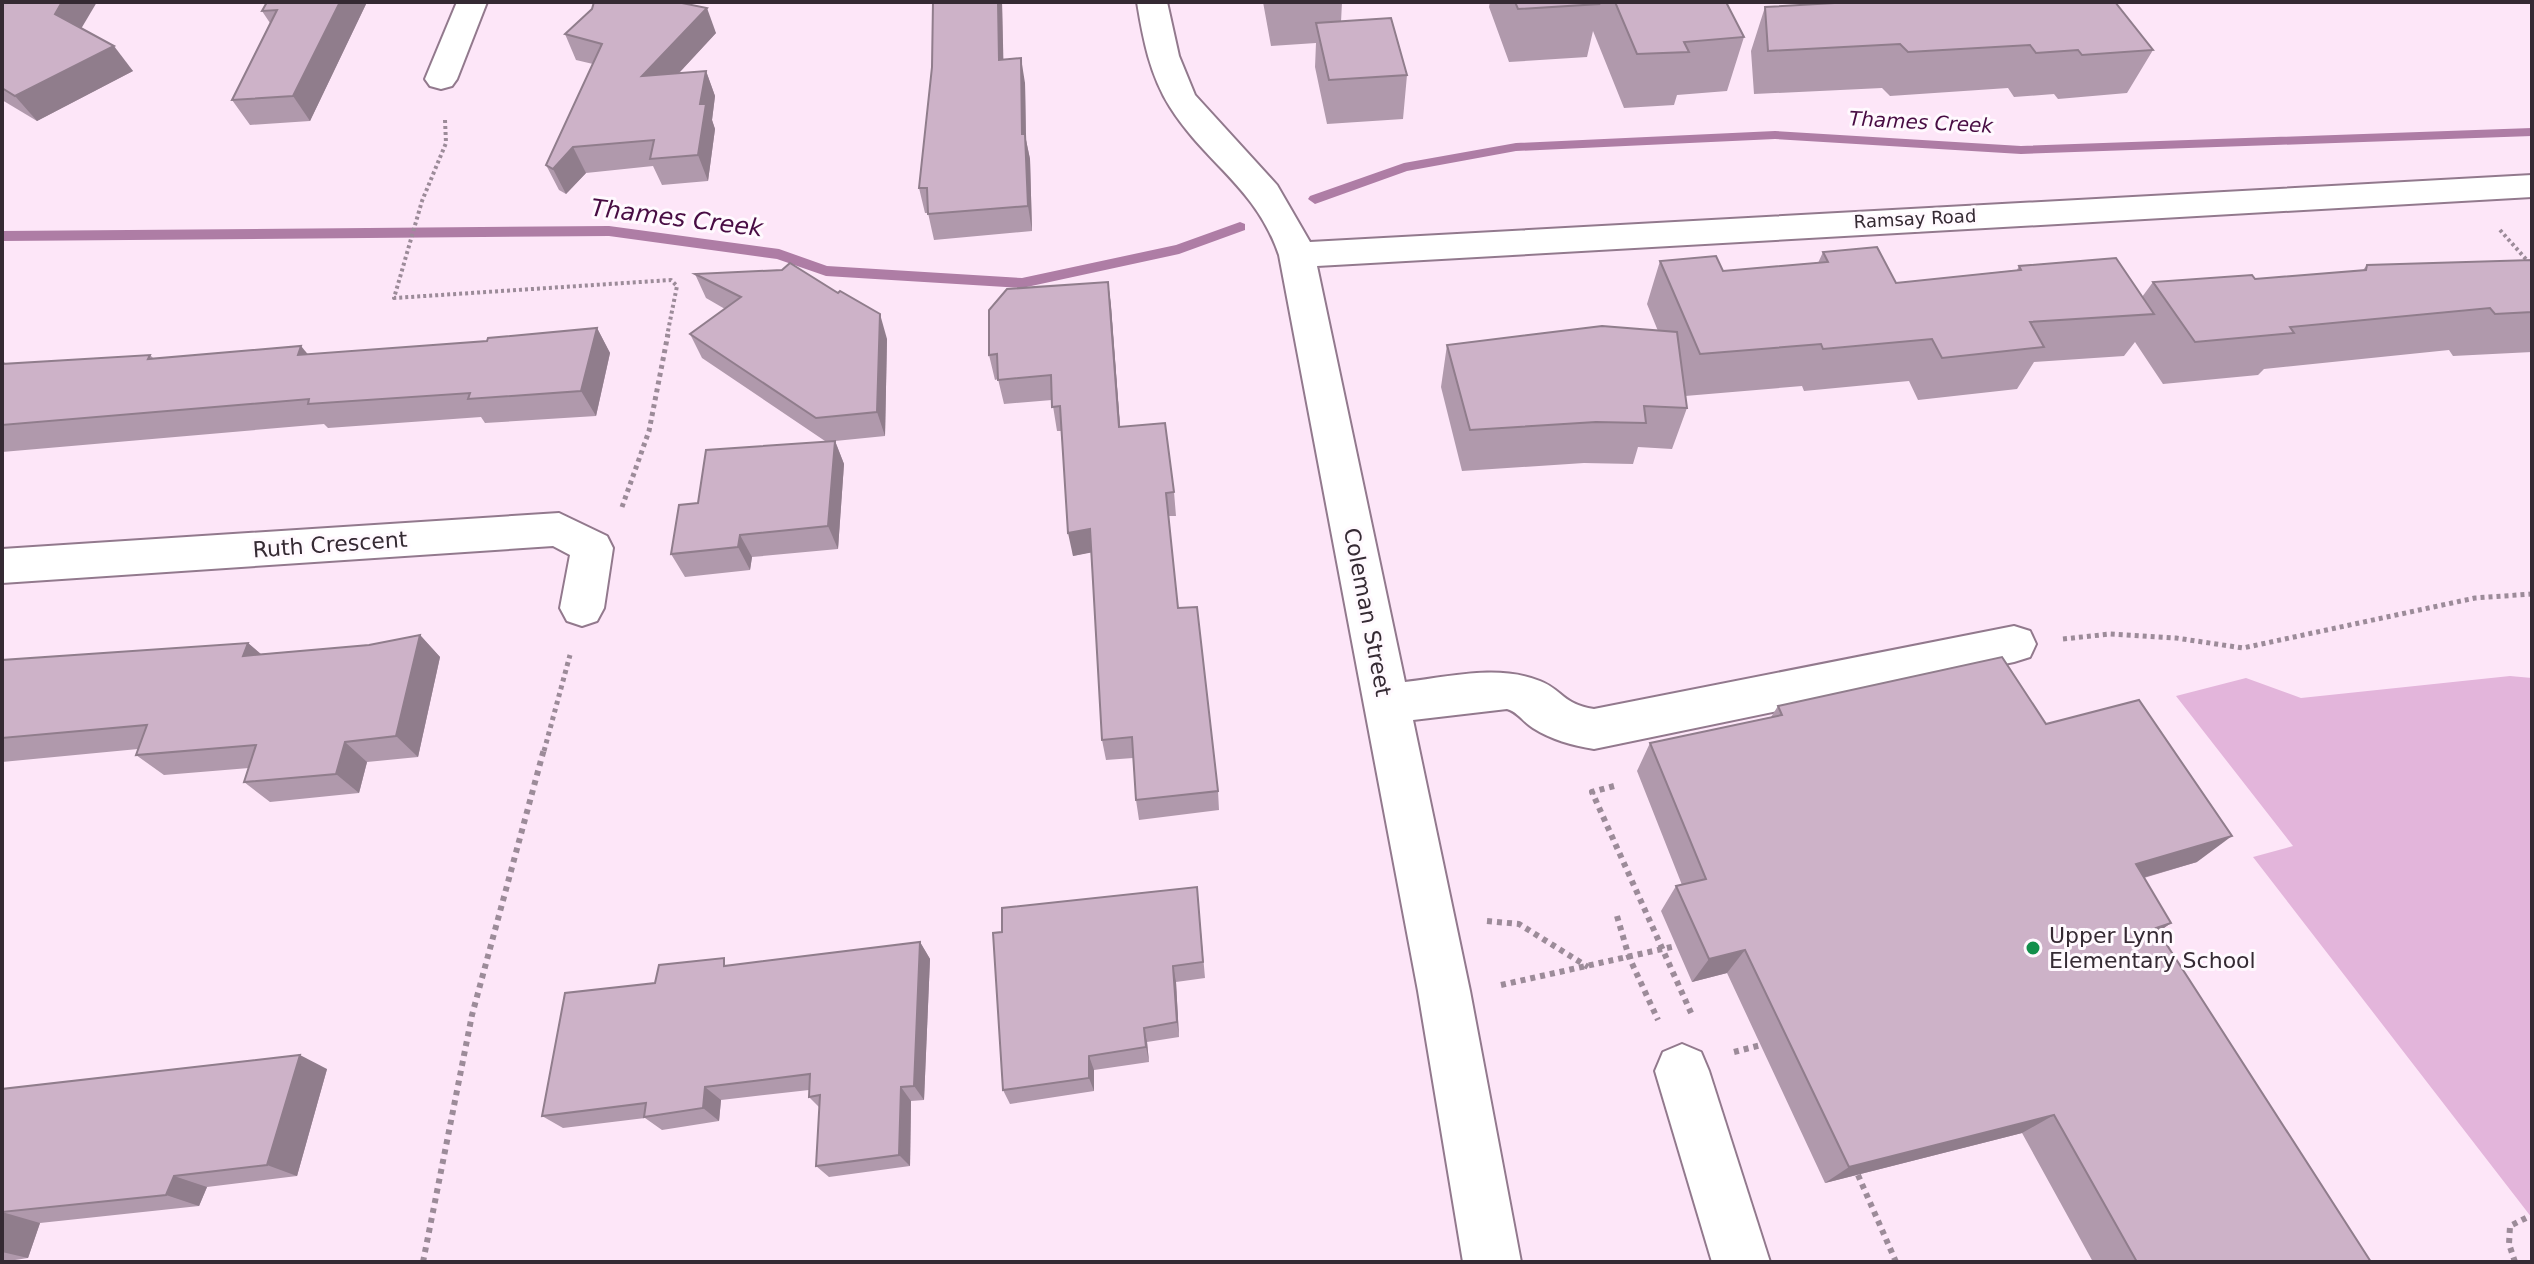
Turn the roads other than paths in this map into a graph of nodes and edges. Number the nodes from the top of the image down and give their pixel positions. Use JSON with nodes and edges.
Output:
{"nodes":[{"id":1,"x":472,"y":2,"type":"edge"},
{"id":2,"x":1152,"y":2,"type":"edge"},
{"id":3,"x":441,"y":79,"type":"road end"},
{"id":4,"x":2532,"y":186,"type":"edge"},
{"id":5,"x":1297,"y":255,"type":"junction"},
{"id":6,"x":2,"y":566,"type":"edge"},
{"id":7,"x":582,"y":608,"type":"road end"},
{"id":8,"x":2014,"y":644,"type":"road end"},
{"id":9,"x":1387,"y":703,"type":"junction"},
{"id":10,"x":1703,"y":1063,"type":"road end"},
{"id":11,"x":1492,"y":1262,"type":"edge"},
{"id":12,"x":1741,"y":1262,"type":"edge"}],
"edges":[{"from":1,"to":3,"type":"street"},
{"from":2,"to":5,"type":"street","name":"Coleman Street"},
{"from":4,"to":5,"type":"street","name":"Ramsay Road"},
{"from":5,"to":9,"type":"street","name":"Coleman Street"},
{"from":6,"to":7,"type":"street","name":"Ruth Crescent"},
{"from":8,"to":9,"type":"street"},
{"from":9,"to":11,"type":"street","name":"Coleman Street"},
{"from":10,"to":12,"type":"street"}]}
